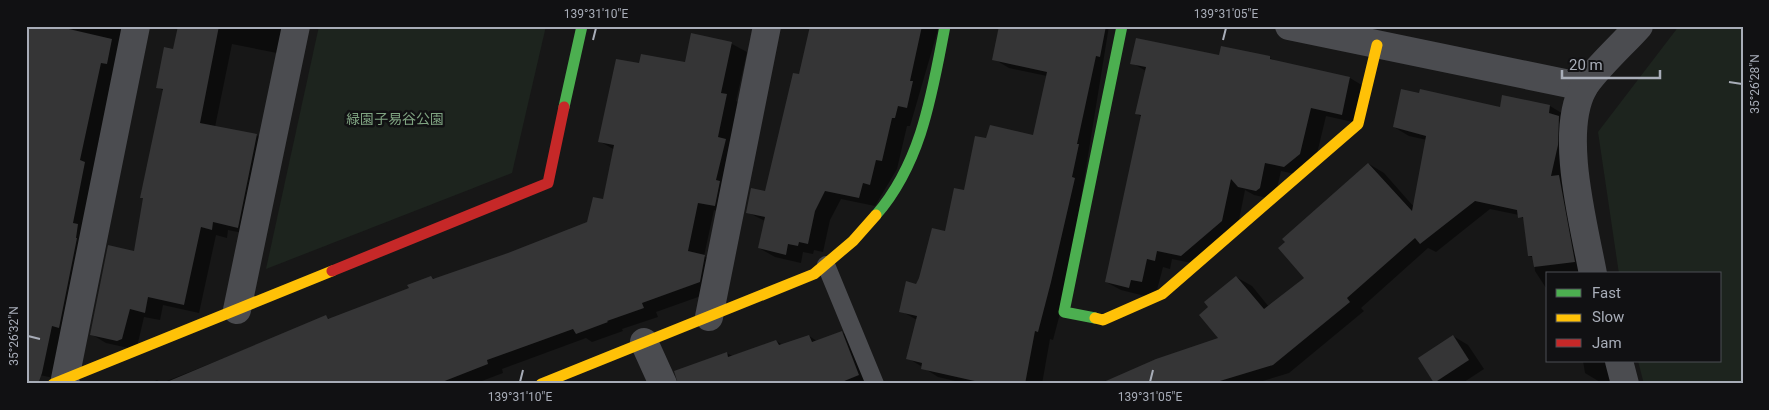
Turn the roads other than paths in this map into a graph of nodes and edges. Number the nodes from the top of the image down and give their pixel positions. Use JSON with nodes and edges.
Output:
{"nodes":[{"id":1,"x":136,"y":26,"type":"edge"},
{"id":2,"x":296,"y":26,"type":"edge"},
{"id":3,"x":582,"y":26,"type":"edge"},
{"id":4,"x":767,"y":26,"type":"edge"},
{"id":5,"x":945,"y":26,"type":"edge"},
{"id":6,"x":1122,"y":26,"type":"edge"},
{"id":7,"x":1289,"y":26,"type":"edge"},
{"id":8,"x":1639,"y":26,"type":"edge"},
{"id":9,"x":1377,"y":45,"type":"junction"},
{"id":10,"x":1584,"y":87,"type":"junction"},
{"id":11,"x":826,"y":265,"type":"junction"},
{"id":12,"x":1593,"y":272,"type":"edge"},
{"id":13,"x":237,"y":310,"type":"junction"},
{"id":14,"x":709,"y":317,"type":"junction"},
{"id":15,"x":644,"y":342,"type":"junction"},
{"id":16,"x":1619,"y":362,"type":"edge"},
{"id":17,"x":61,"y":382,"type":"edge"},
{"id":18,"x":541,"y":384,"type":"edge"},
{"id":19,"x":663,"y":384,"type":"edge"},
{"id":20,"x":875,"y":384,"type":"edge"},
{"id":21,"x":1625,"y":384,"type":"edge"}],
"edges":[{"from":1,"to":17,"type":"street"},
{"from":2,"to":13,"type":"street"},
{"from":3,"to":13,"type":"street"},
{"from":4,"to":14,"type":"street"},
{"from":5,"to":11,"type":"street"},
{"from":6,"to":9,"type":"street"},
{"from":7,"to":9,"type":"street"},
{"from":8,"to":10,"type":"street"},
{"from":9,"to":10,"type":"street"},
{"from":10,"to":12,"type":"street"},
{"from":11,"to":14,"type":"street"},
{"from":11,"to":20,"type":"lane"},
{"from":13,"to":17,"type":"street"},
{"from":14,"to":15,"type":"street"},
{"from":15,"to":18,"type":"street"},
{"from":15,"to":19,"type":"street"},
{"from":16,"to":21,"type":"street"}]}
